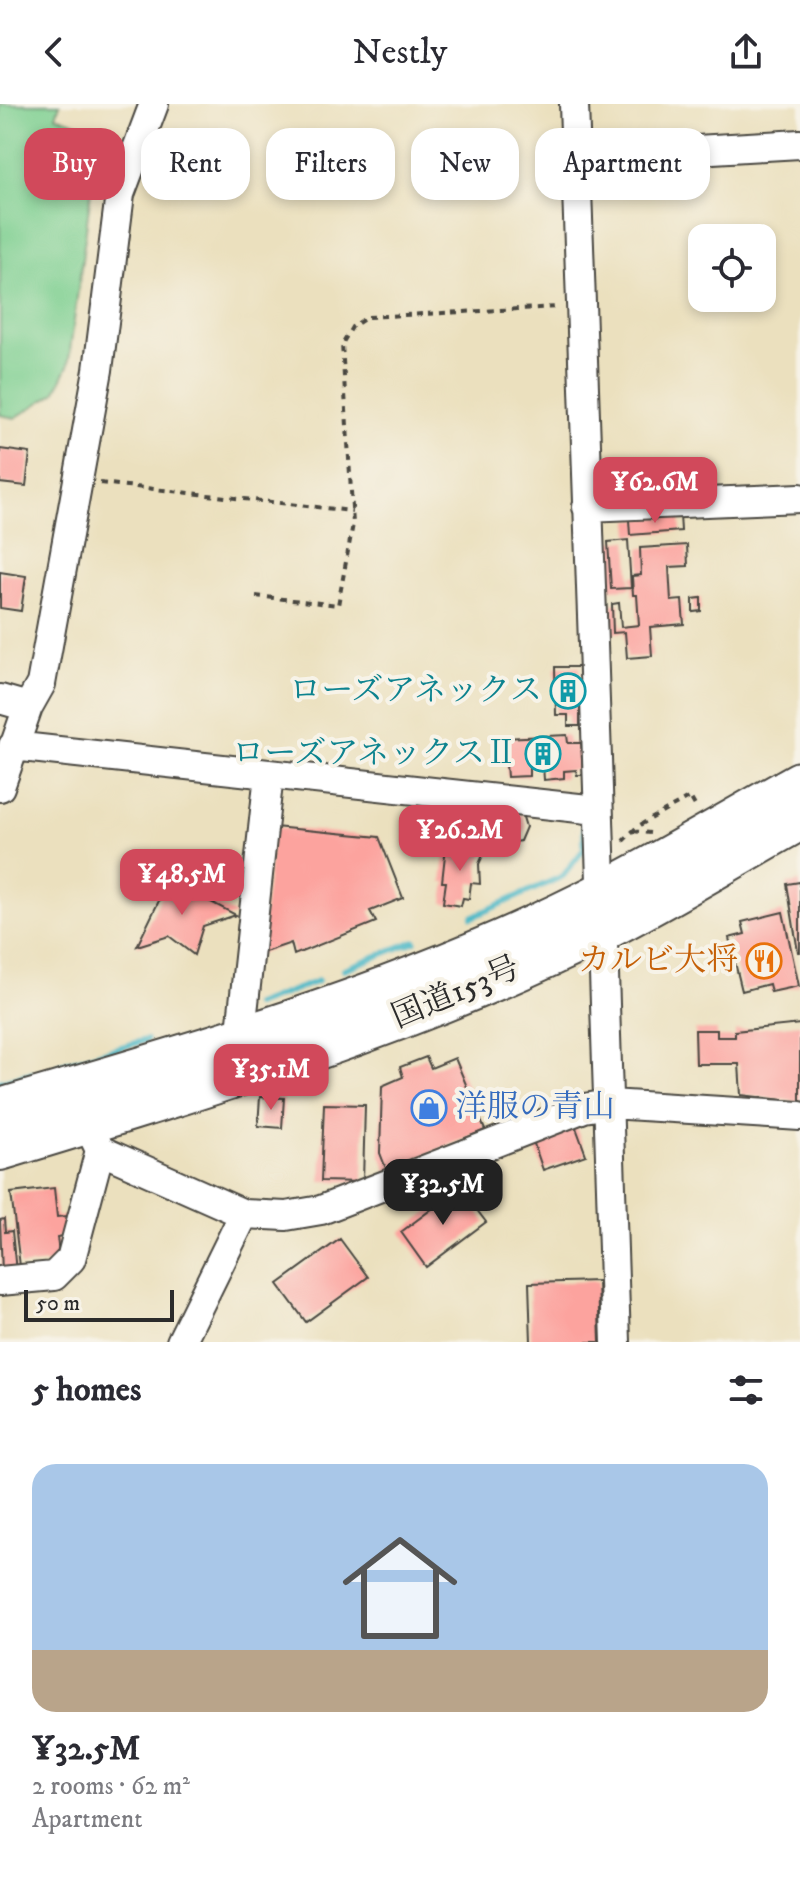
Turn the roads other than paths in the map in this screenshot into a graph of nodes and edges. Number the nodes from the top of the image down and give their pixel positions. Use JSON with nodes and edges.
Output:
{"nodes":[{"id":1,"x":154,"y":104,"type":"edge"},
{"id":2,"x":574,"y":104,"type":"edge"},
{"id":3,"x":575,"y":128,"type":"edge"},
{"id":4,"x":800,"y":144,"type":"edge"},
{"id":5,"x":710,"y":149,"type":"edge"},
{"id":6,"x":577,"y":200,"type":"edge"},
{"id":7,"x":800,"y":498,"type":"edge"},
{"id":8,"x":587,"y":507,"type":"junction"},
{"id":9,"x":0,"y":699,"type":"edge"},
{"id":10,"x":28,"y":707,"type":"junction"},
{"id":11,"x":13,"y":746,"type":"junction"},
{"id":12,"x":269,"y":774,"type":"junction"},
{"id":13,"x":800,"y":783,"type":"edge"},
{"id":14,"x":0,"y":787,"type":"edge"},
{"id":15,"x":597,"y":810,"type":"junction"},
{"id":16,"x":800,"y":819,"type":"edge"},
{"id":17,"x":605,"y":910,"type":"junction"},
{"id":18,"x":240,"y":1040,"type":"junction"},
{"id":19,"x":610,"y":1104,"type":"junction"},
{"id":20,"x":0,"y":1110,"type":"edge"},
{"id":21,"x":800,"y":1116,"type":"edge"},
{"id":22,"x":93,"y":1136,"type":"junction"},
{"id":23,"x":0,"y":1149,"type":"edge"},
{"id":24,"x":244,"y":1214,"type":"junction"},
{"id":25,"x":0,"y":1281,"type":"edge"},
{"id":26,"x":181,"y":1342,"type":"edge"},
{"id":27,"x":616,"y":1342,"type":"edge"}],
"edges":[{"from":1,"to":10,"type":"street"},
{"from":2,"to":3,"type":"street"},
{"from":4,"to":5,"type":"street"},
{"from":6,"to":8,"type":"street"},
{"from":7,"to":8,"type":"street"},
{"from":8,"to":15,"type":"street"},
{"from":9,"to":10,"type":"street"},
{"from":10,"to":11,"type":"street"},
{"from":11,"to":12,"type":"street"},
{"from":11,"to":14,"type":"street"},
{"from":12,"to":15,"type":"street"},
{"from":12,"to":18,"type":"street"},
{"from":13,"to":17,"type":"highway","name":"国道153号"},
{"from":15,"to":17,"type":"street"},
{"from":16,"to":17,"type":"highway","name":"国道153号"},
{"from":17,"to":18,"type":"highway","name":"国道153号"},
{"from":17,"to":19,"type":"street"},
{"from":17,"to":22,"type":"highway","name":"国道153号"},
{"from":18,"to":20,"type":"highway","name":"国道153号"},
{"from":19,"to":21,"type":"street"},
{"from":19,"to":24,"type":"street"},
{"from":19,"to":27,"type":"street"},
{"from":22,"to":23,"type":"highway","name":"国道153号"},
{"from":22,"to":24,"type":"street"},
{"from":22,"to":25,"type":"street"},
{"from":24,"to":26,"type":"street"}]}
